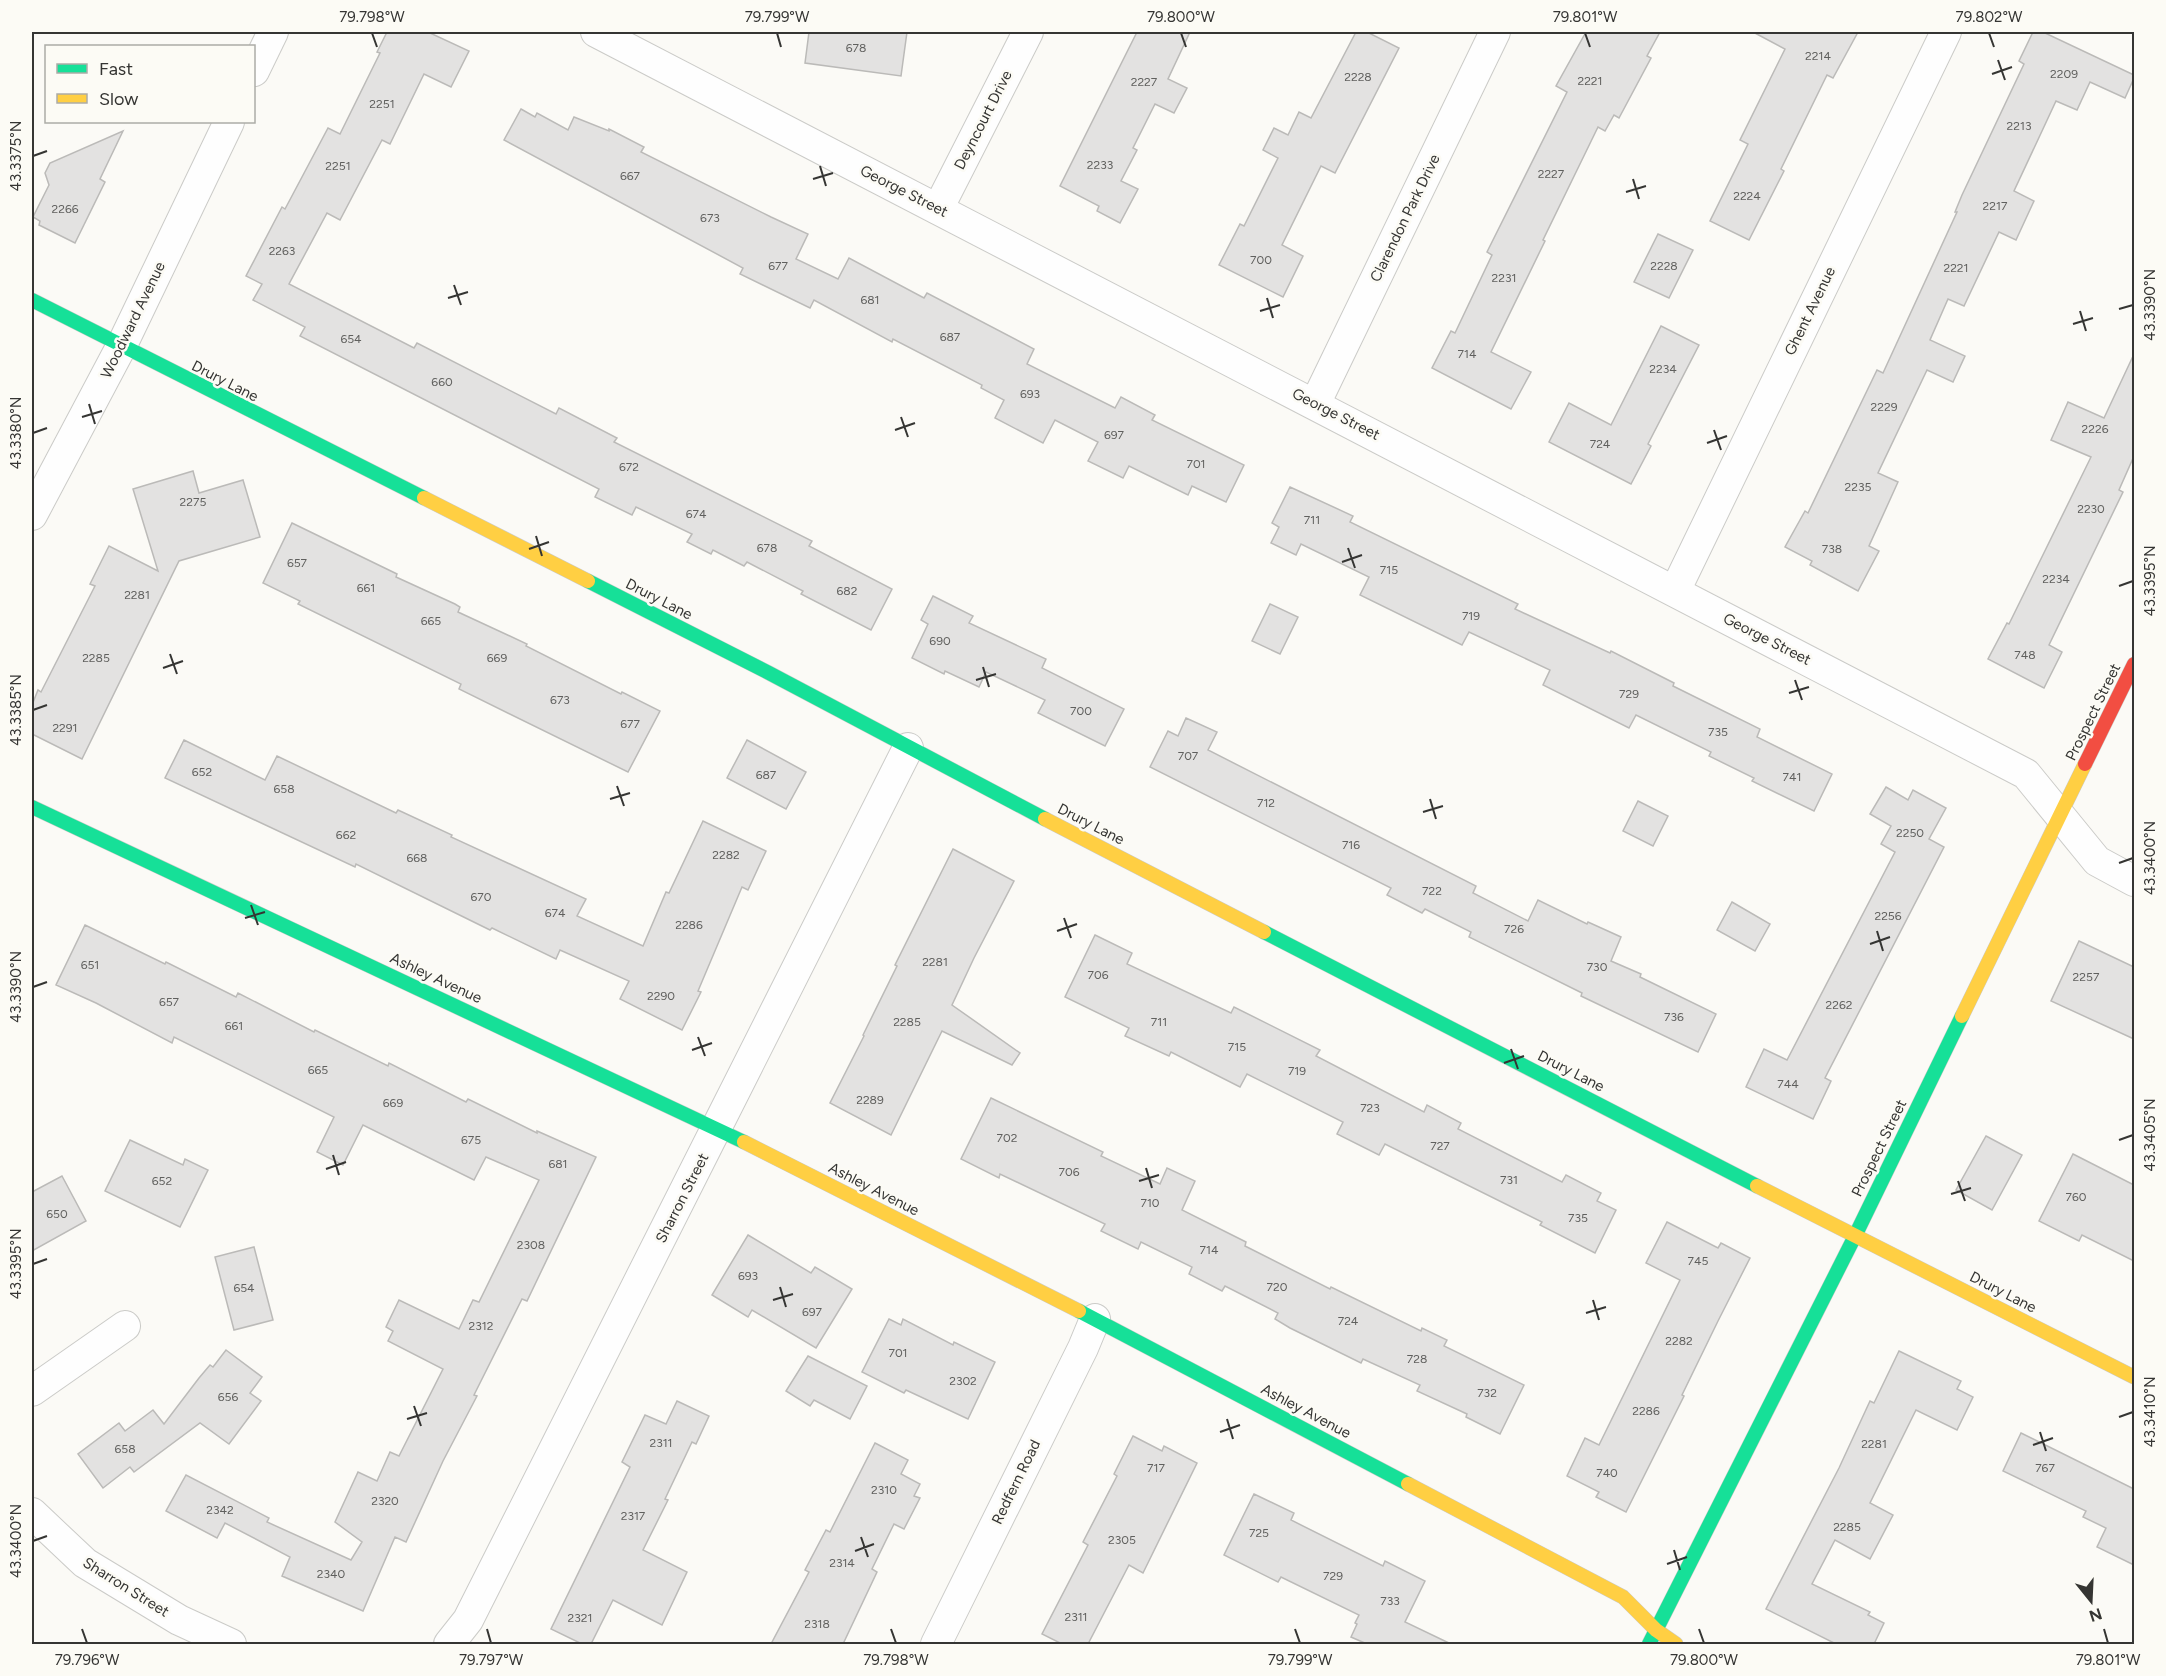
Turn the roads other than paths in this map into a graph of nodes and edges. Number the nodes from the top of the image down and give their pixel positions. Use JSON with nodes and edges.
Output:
{"nodes":[{"id":1,"x":273,"y":32,"type":"edge"},
{"id":2,"x":596,"y":32,"type":"edge"},
{"id":3,"x":1028,"y":32,"type":"edge"},
{"id":4,"x":1495,"y":32,"type":"edge"},
{"id":5,"x":1946,"y":32,"type":"edge"},
{"id":6,"x":255,"y":69,"type":"edge"},
{"id":7,"x":229,"y":123,"type":"edge"},
{"id":8,"x":938,"y":209,"type":"junction"},
{"id":9,"x":32,"y":300,"type":"edge"},
{"id":10,"x":121,"y":347,"type":"junction"},
{"id":11,"x":1315,"y":404,"type":"junction"},
{"id":12,"x":32,"y":515,"type":"edge"},
{"id":13,"x":1675,"y":591,"type":"junction"},
{"id":14,"x":2134,"y":664,"type":"edge"},
{"id":15,"x":908,"y":748,"type":"junction"},
{"id":16,"x":32,"y":807,"type":"edge"},
{"id":17,"x":2060,"y":816,"type":"junction"},
{"id":18,"x":2134,"y":881,"type":"edge"},
{"id":19,"x":717,"y":1128,"type":"junction"},
{"id":20,"x":1855,"y":1236,"type":"junction"},
{"id":21,"x":1095,"y":1319,"type":"junction"},
{"id":22,"x":125,"y":1326,"type":"dead end"},
{"id":23,"x":2134,"y":1377,"type":"edge"},
{"id":24,"x":32,"y":1391,"type":"edge"},
{"id":25,"x":32,"y":1513,"type":"edge"},
{"id":26,"x":1656,"y":1630,"type":"junction"},
{"id":27,"x":231,"y":1644,"type":"edge"},
{"id":28,"x":449,"y":1644,"type":"edge"},
{"id":29,"x":936,"y":1644,"type":"edge"},
{"id":30,"x":1649,"y":1644,"type":"edge"},
{"id":31,"x":1676,"y":1644,"type":"edge"}],
"edges":[{"from":1,"to":6,"type":"street"},
{"from":2,"to":8,"type":"street","name":"George Street"},
{"from":3,"to":8,"type":"street","name":"Deyncourt Drive"},
{"from":4,"to":11,"type":"street","name":"Clarendon Park Drive"},
{"from":5,"to":13,"type":"street","name":"Ghent Avenue"},
{"from":7,"to":10,"type":"street","name":"Woodward Avenue"},
{"from":8,"to":11,"type":"street","name":"George Street"},
{"from":9,"to":10,"type":"street","name":"Drury Lane"},
{"from":10,"to":12,"type":"street","name":"Woodward Avenue"},
{"from":10,"to":15,"type":"street","name":"Drury Lane"},
{"from":11,"to":13,"type":"street","name":"George Street"},
{"from":13,"to":17,"type":"street","name":"George Street"},
{"from":14,"to":17,"type":"street","name":"Prospect Street"},
{"from":15,"to":19,"type":"street","name":"Sharron Street"},
{"from":15,"to":20,"type":"street","name":"Drury Lane"},
{"from":16,"to":19,"type":"street","name":"Ashley Avenue"},
{"from":17,"to":18,"type":"street","name":"George Street"},
{"from":17,"to":20,"type":"street","name":"Prospect Street"},
{"from":19,"to":21,"type":"street","name":"Ashley Avenue"},
{"from":19,"to":28,"type":"street","name":"Sharron Street"},
{"from":20,"to":23,"type":"street","name":"Drury Lane"},
{"from":20,"to":26,"type":"street","name":"Prospect Street"},
{"from":21,"to":26,"type":"street","name":"Ashley Avenue"},
{"from":21,"to":29,"type":"street","name":"Redfern Road"},
{"from":22,"to":24,"type":"street"},
{"from":25,"to":27,"type":"street","name":"Sharron Street"},
{"from":26,"to":30,"type":"street","name":"Prospect Street"},
{"from":26,"to":31,"type":"street","name":"Ashley Avenue"}]}
